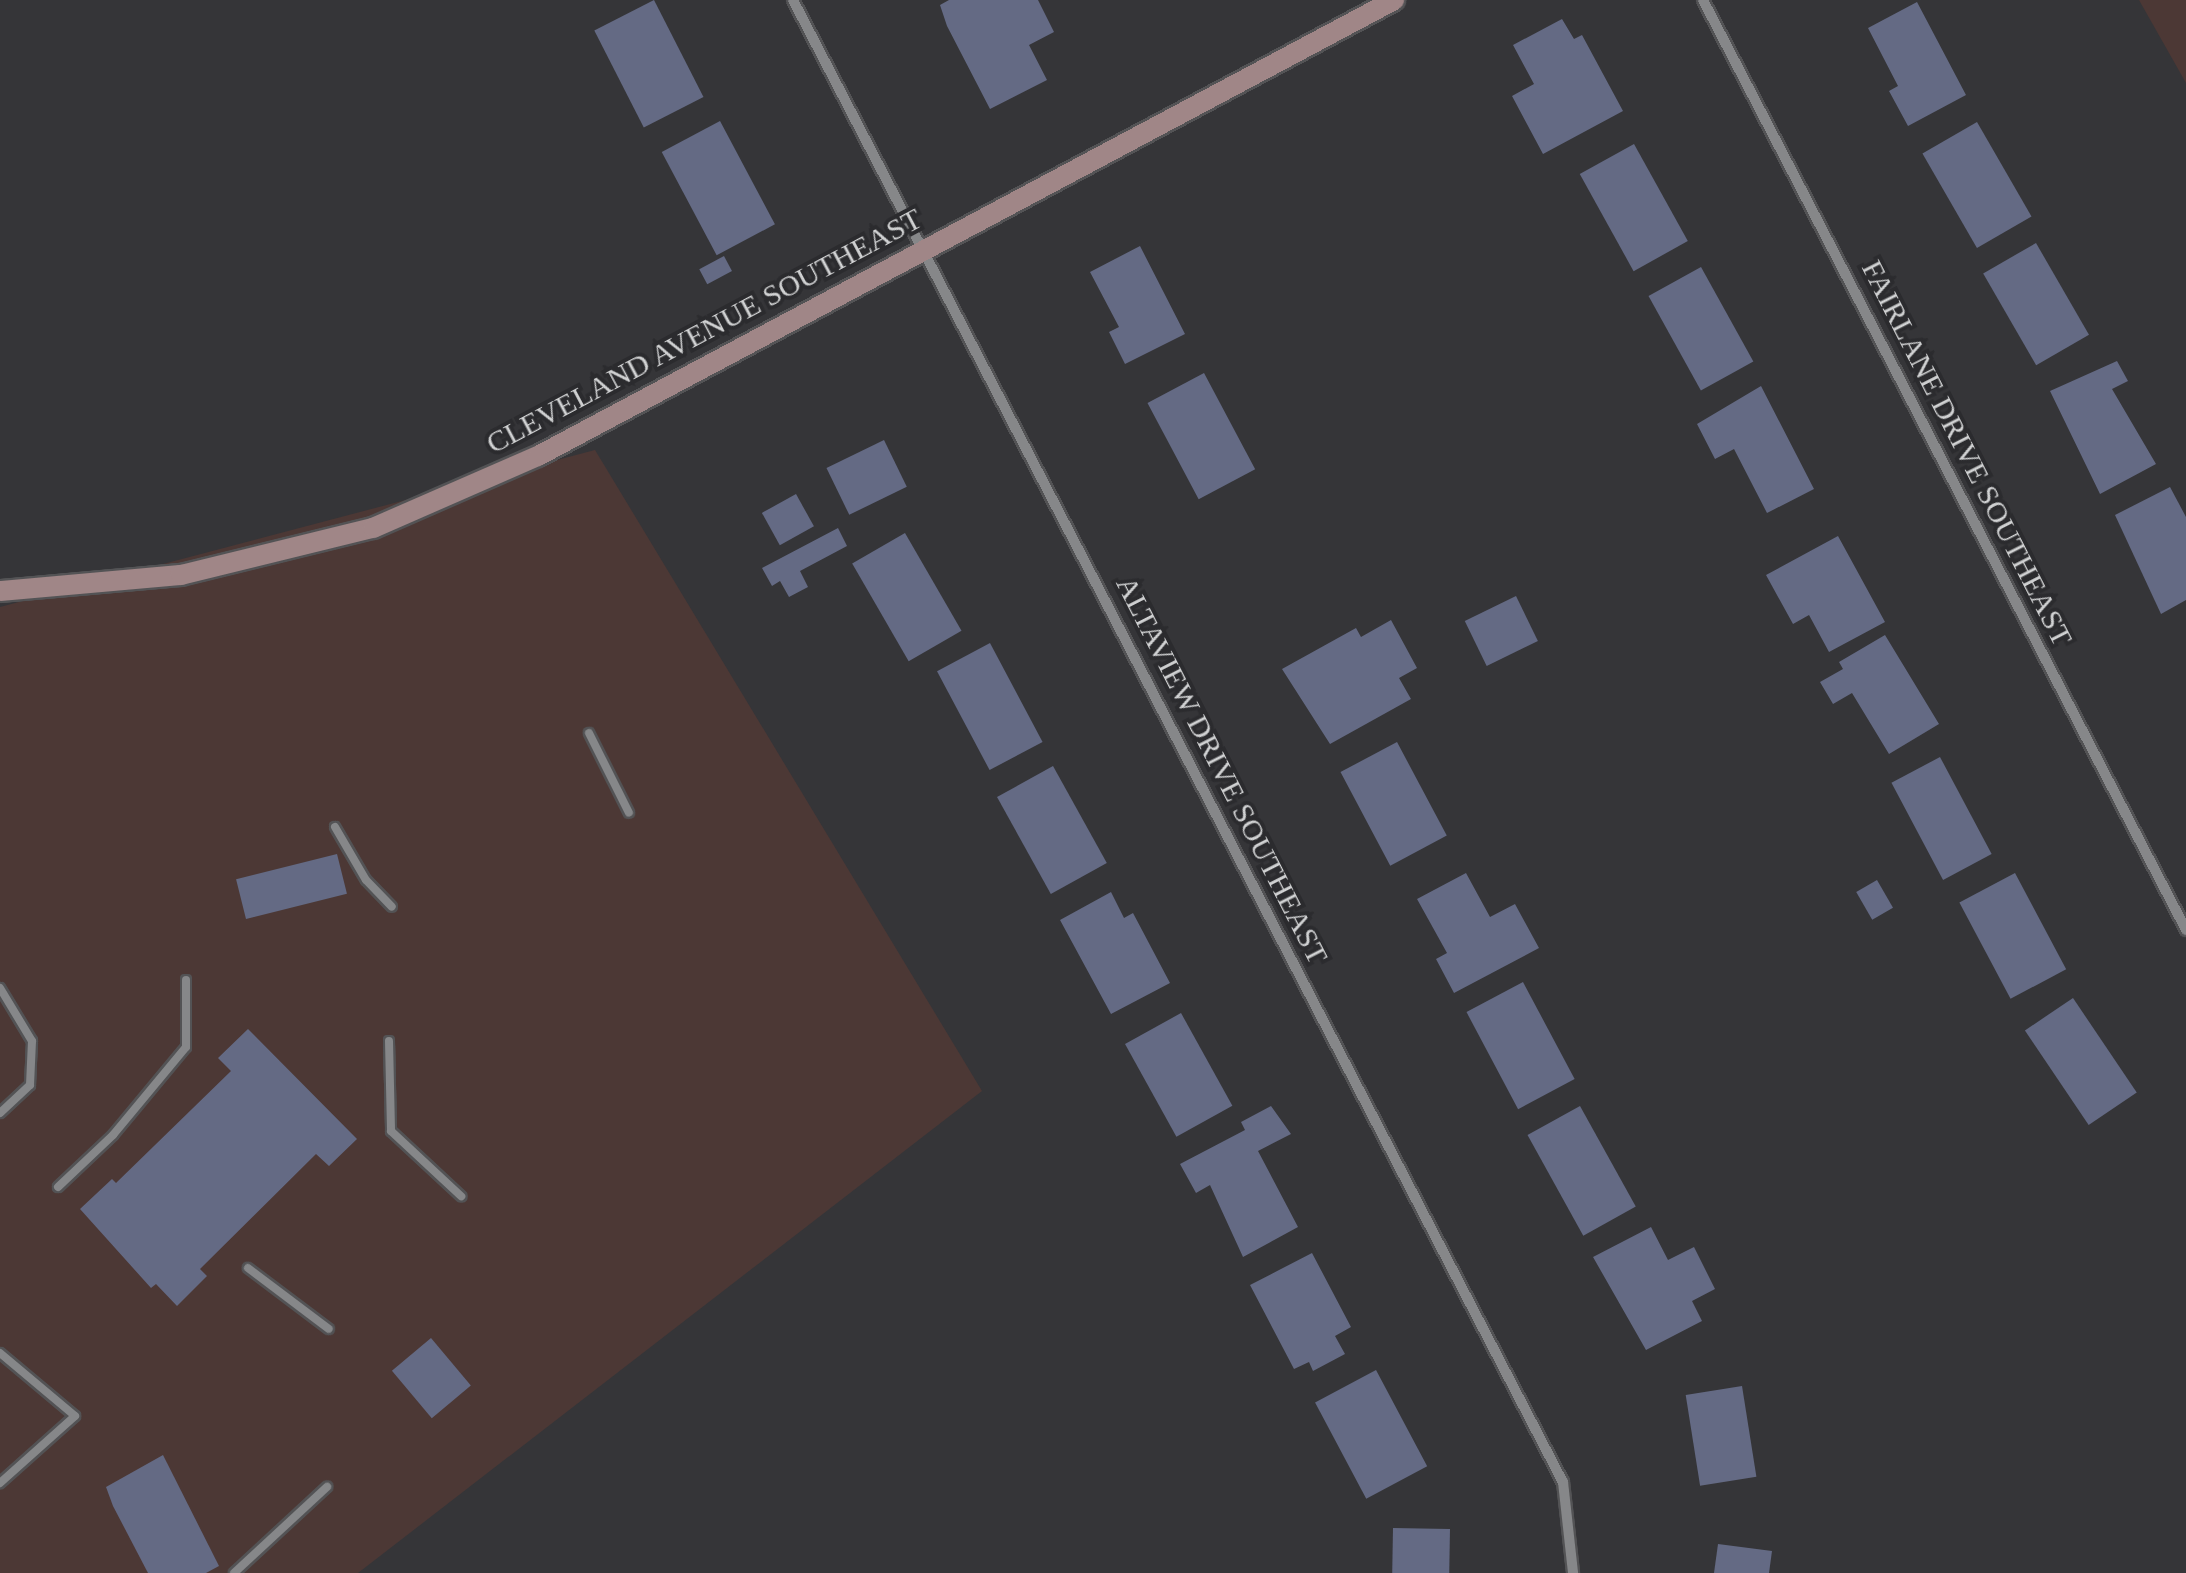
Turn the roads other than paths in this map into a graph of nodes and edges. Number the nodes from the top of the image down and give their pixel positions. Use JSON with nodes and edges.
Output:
{"nodes":[{"id":1,"x":792,"y":0,"type":"edge"},
{"id":2,"x":1394,"y":0,"type":"edge"},
{"id":3,"x":1703,"y":0,"type":"edge"},
{"id":4,"x":924,"y":250,"type":"junction"},
{"id":5,"x":0,"y":591,"type":"edge"},
{"id":6,"x":589,"y":733,"type":"dead end"},
{"id":7,"x":629,"y":813,"type":"dead end"},
{"id":8,"x":334,"y":827,"type":"dead end"},
{"id":9,"x":392,"y":907,"type":"dead end"},
{"id":10,"x":2186,"y":930,"type":"edge"},
{"id":11,"x":186,"y":980,"type":"dead end"},
{"id":12,"x":0,"y":988,"type":"edge"},
{"id":13,"x":389,"y":1041,"type":"dead end"},
{"id":14,"x":0,"y":1113,"type":"edge"},
{"id":15,"x":58,"y":1187,"type":"dead end"},
{"id":16,"x":461,"y":1196,"type":"dead end"},
{"id":17,"x":248,"y":1268,"type":"dead end"},
{"id":18,"x":328,"y":1329,"type":"dead end"},
{"id":19,"x":0,"y":1353,"type":"edge"},
{"id":20,"x":0,"y":1483,"type":"edge"},
{"id":21,"x":327,"y":1487,"type":"dead end"},
{"id":22,"x":234,"y":1573,"type":"edge"},
{"id":23,"x":1574,"y":1573,"type":"edge"}],
"edges":[{"from":1,"to":4,"type":"street","name":"ALTAVIEW DRIVE SOUTHEAST"},
{"from":2,"to":4,"type":"main road","name":"CLEVELAND AVENUE SOUTHEAST"},
{"from":3,"to":10,"type":"street","name":"FAIRLANE DRIVE SOUTHEAST"},
{"from":4,"to":5,"type":"main road","name":"CLEVELAND AVENUE SOUTHEAST"},
{"from":4,"to":23,"type":"street","name":"ALTAVIEW DRIVE SOUTHEAST"},
{"from":6,"to":7,"type":"lane"},
{"from":8,"to":9,"type":"lane"},
{"from":11,"to":15,"type":"lane"},
{"from":12,"to":14,"type":"lane"},
{"from":13,"to":16,"type":"lane"},
{"from":17,"to":18,"type":"lane"},
{"from":19,"to":20,"type":"lane"},
{"from":21,"to":22,"type":"lane"}]}
